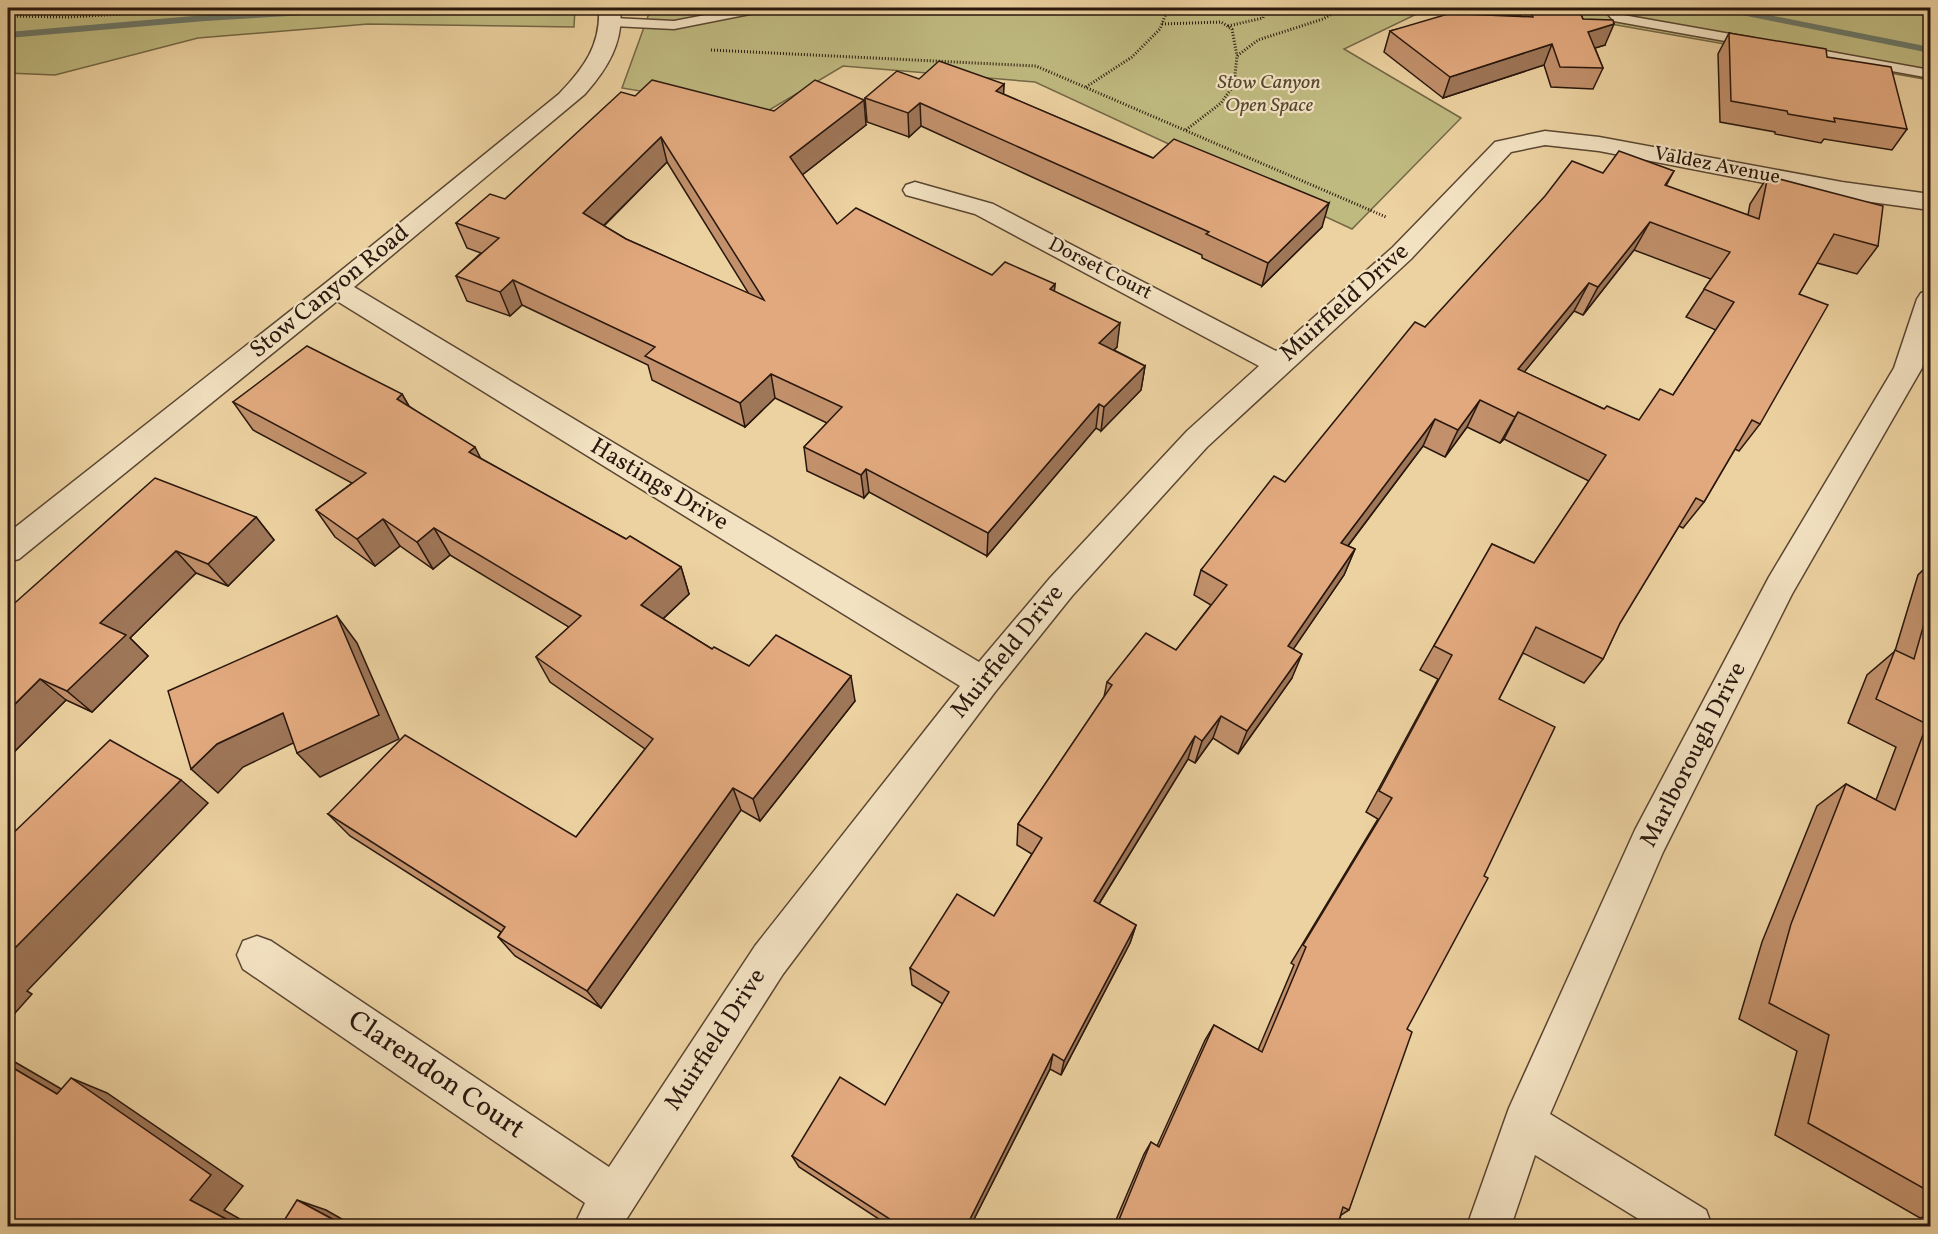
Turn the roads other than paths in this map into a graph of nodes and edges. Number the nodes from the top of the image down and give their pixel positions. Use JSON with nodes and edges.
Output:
{"nodes":[{"id":1,"x":760,"y":8,"type":"edge"},
{"id":2,"x":1608,"y":8,"type":"edge"},
{"id":3,"x":611,"y":13,"type":"edge"},
{"id":4,"x":1930,"y":74,"type":"edge"},
{"id":5,"x":1503,"y":147,"type":"joint"},
{"id":6,"x":915,"y":190,"type":"dead end"},
{"id":7,"x":1930,"y":202,"type":"edge"},
{"id":8,"x":336,"y":288,"type":"junction"},
{"id":9,"x":1930,"y":299,"type":"edge"},
{"id":10,"x":1278,"y":364,"type":"junction"},
{"id":11,"x":8,"y":549,"type":"edge"},
{"id":12,"x":983,"y":682,"type":"junction"},
{"id":13,"x":257,"y":955,"type":"dead end"},
{"id":14,"x":1524,"y":1123,"type":"junction"},
{"id":15,"x":604,"y":1211,"type":"edge"},
{"id":16,"x":1489,"y":1227,"type":"edge"},
{"id":17,"x":1690,"y":1227,"type":"edge"}],
"edges":[{"from":1,"to":3,"type":"lane"},
{"from":2,"to":4,"type":"lane"},
{"from":3,"to":8,"type":"street","name":"Stow Canyon Road"},
{"from":5,"to":7,"type":"street","name":"Valdez Avenue"},
{"from":5,"to":10,"type":"street","name":"Muirfield Drive"},
{"from":6,"to":10,"type":"street","name":"Dorset Court"},
{"from":8,"to":11,"type":"street","name":"Stow Canyon Road"},
{"from":8,"to":12,"type":"street","name":"Hastings Drive"},
{"from":9,"to":14,"type":"street","name":"Marlborough Drive"},
{"from":10,"to":12,"type":"street","name":"Muirfield Drive"},
{"from":12,"to":15,"type":"street","name":"Muirfield Drive"},
{"from":13,"to":15,"type":"street","name":"Clarendon Court"},
{"from":14,"to":16,"type":"street","name":"Marlborough Drive"},
{"from":14,"to":17,"type":"street"}]}
